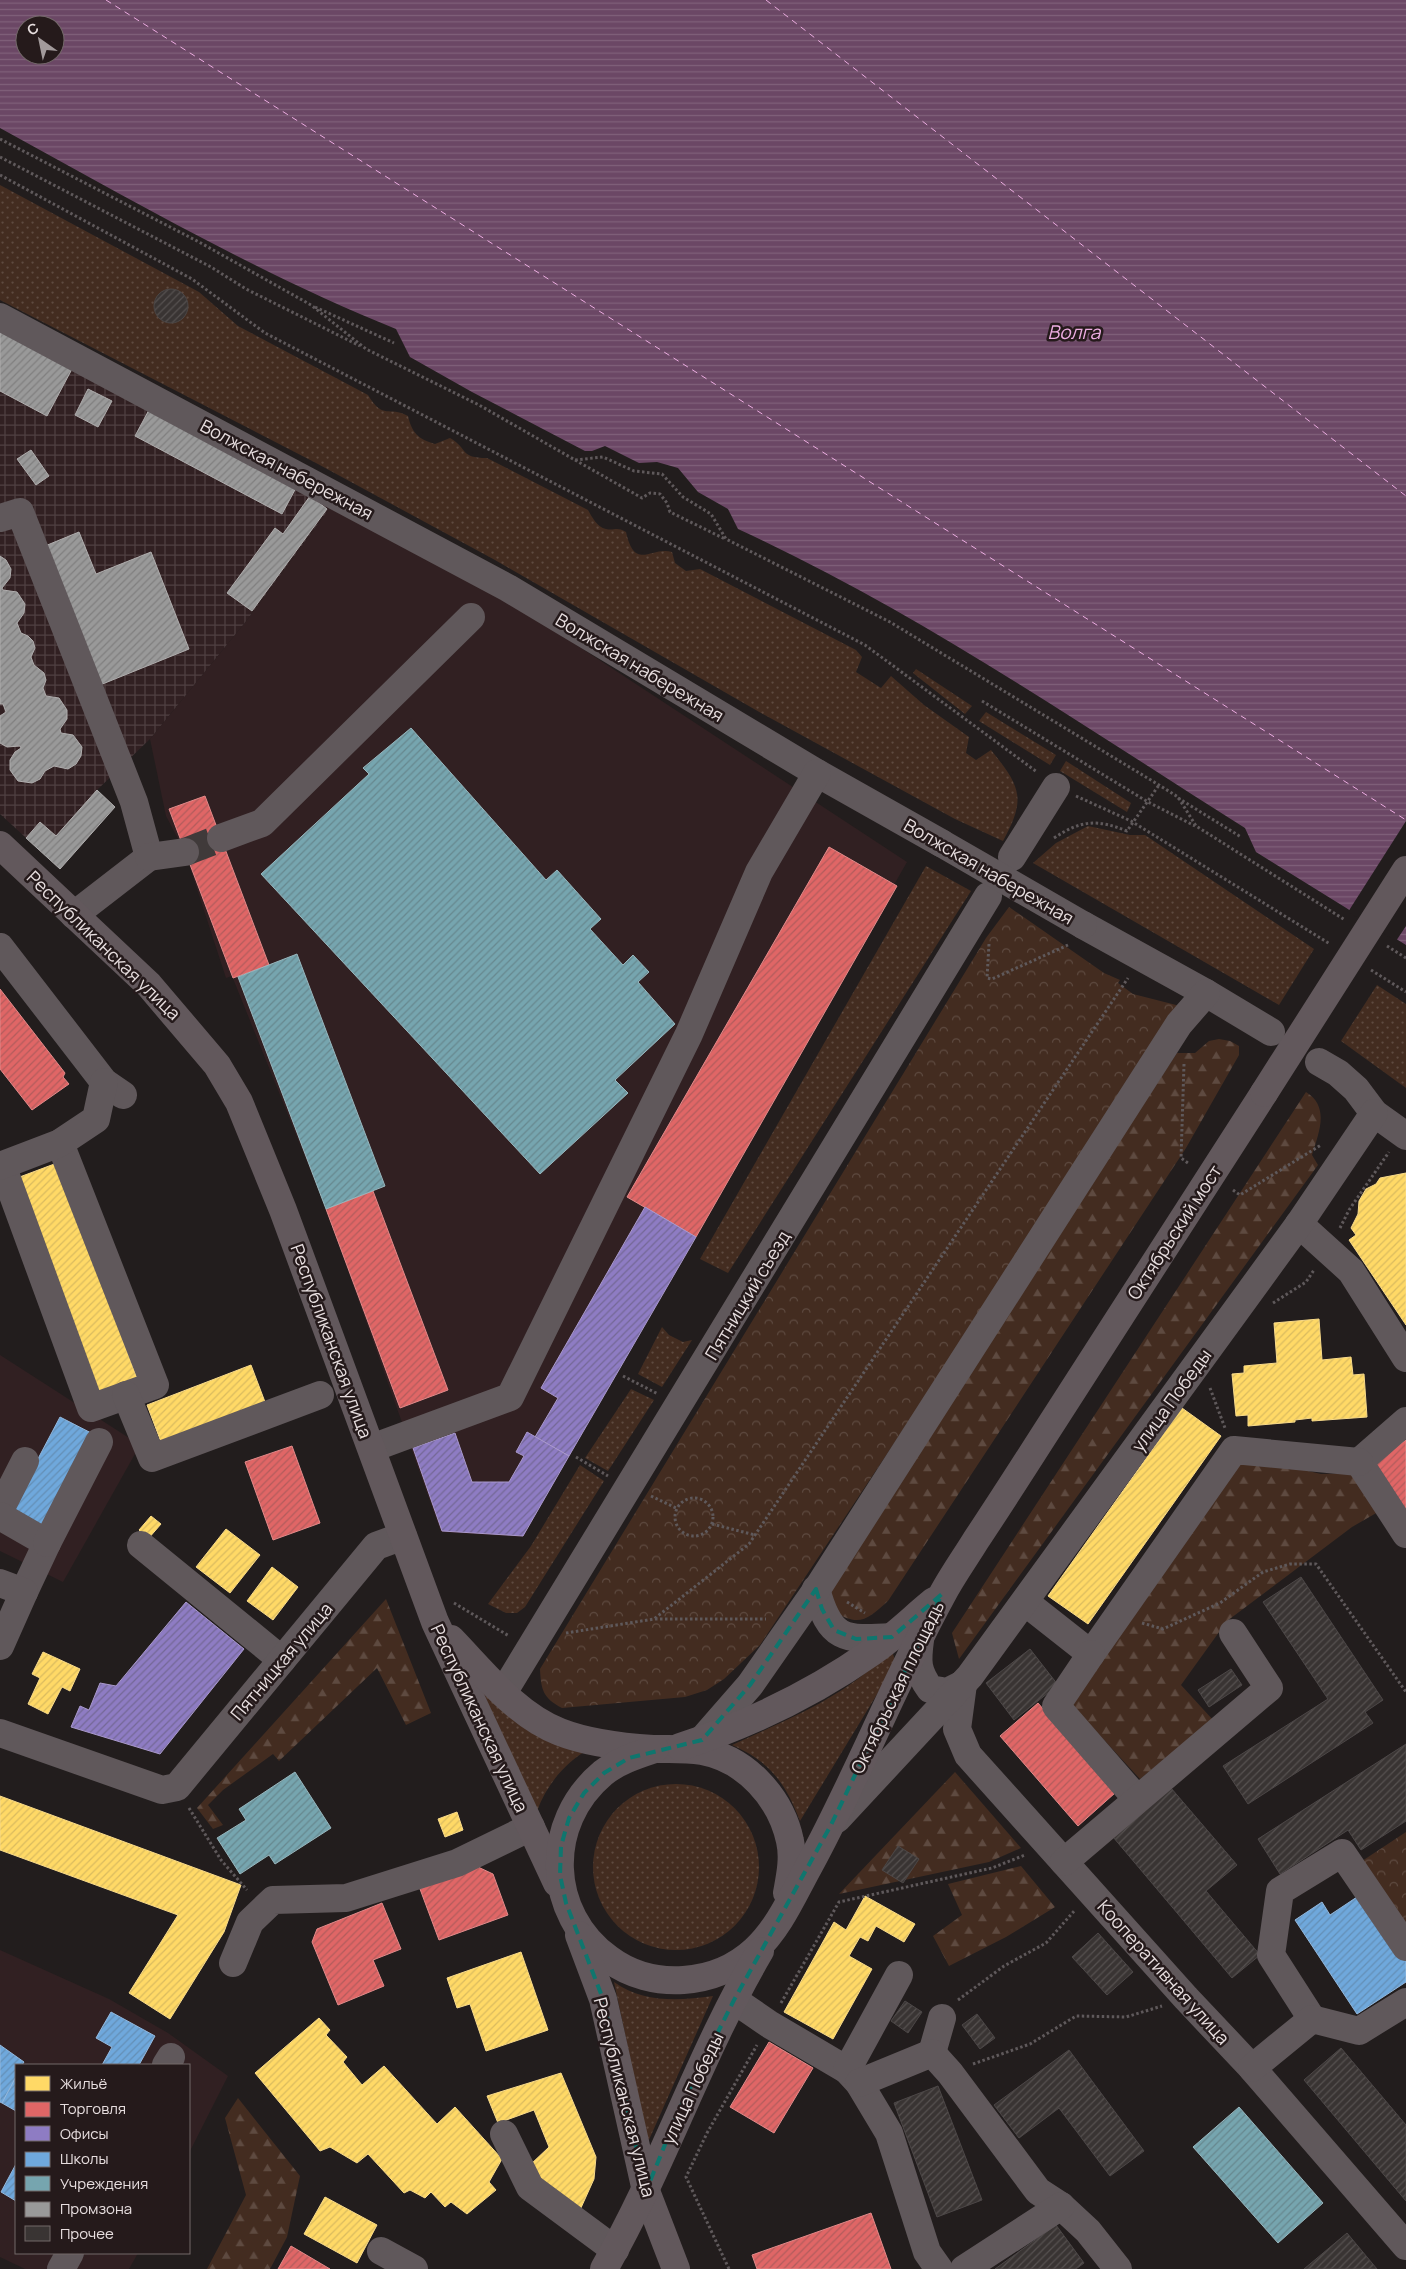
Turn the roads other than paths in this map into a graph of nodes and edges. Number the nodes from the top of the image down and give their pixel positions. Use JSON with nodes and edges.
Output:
{"nodes":[{"id":1,"x":0,"y":317,"type":"edge"},
{"id":2,"x":0,"y":518,"type":"edge"},
{"id":3,"x":471,"y":617,"type":"dead end"},
{"id":4,"x":816,"y":773,"type":"junction"},
{"id":5,"x":1056,"y":786,"type":"road end"},
{"id":6,"x":221,"y":838,"type":"tunnel mouth"},
{"id":7,"x":0,"y":845,"type":"edge"},
{"id":8,"x":185,"y":852,"type":"tunnel mouth"},
{"id":9,"x":149,"y":857,"type":"junction"},
{"id":10,"x":1012,"y":857,"type":"dead end"},
{"id":11,"x":1406,"y":870,"type":"edge"},
{"id":12,"x":988,"y":896,"type":"dead end"},
{"id":13,"x":74,"y":915,"type":"junction"},
{"id":14,"x":0,"y":947,"type":"edge"},
{"id":15,"x":1206,"y":993,"type":"junction"},
{"id":16,"x":1271,"y":1032,"type":"dead end"},
{"id":17,"x":1319,"y":1062,"type":"dead end"},
{"id":18,"x":1374,"y":1113,"type":"junction"},
{"id":19,"x":1404,"y":1134,"type":"edge"},
{"id":20,"x":60,"y":1143,"type":"junction"},
{"id":21,"x":1,"y":1166,"type":"edge"},
{"id":22,"x":1298,"y":1224,"type":"junction"},
{"id":23,"x":1406,"y":1358,"type":"edge"},
{"id":24,"x":320,"y":1395,"type":"dead end"},
{"id":25,"x":126,"y":1396,"type":"junction"},
{"id":26,"x":1406,"y":1421,"type":"edge"},
{"id":27,"x":99,"y":1442,"type":"dead end"},
{"id":28,"x":372,"y":1448,"type":"junction"},
{"id":29,"x":26,"y":1461,"type":"dead end"},
{"id":30,"x":1359,"y":1462,"type":"junction"},
{"id":31,"x":0,"y":1510,"type":"edge"},
{"id":32,"x":0,"y":1516,"type":"edge"},
{"id":33,"x":1406,"y":1534,"type":"edge"},
{"id":34,"x":403,"y":1536,"type":"junction"},
{"id":35,"x":46,"y":1543,"type":"junction"},
{"id":36,"x":141,"y":1545,"type":"dead end"},
{"id":37,"x":12,"y":1588,"type":"edge"},
{"id":38,"x":816,"y":1589,"type":"junction"},
{"id":39,"x":942,"y":1594,"type":"junction"},
{"id":40,"x":1024,"y":1602,"type":"junction"},
{"id":41,"x":443,"y":1612,"type":"junction"},
{"id":42,"x":1233,"y":1633,"type":"dead end"},
{"id":43,"x":892,"y":1637,"type":"junction"},
{"id":44,"x":920,"y":1640,"type":"junction"},
{"id":45,"x":0,"y":1646,"type":"edge"},
{"id":46,"x":1091,"y":1654,"type":"junction"},
{"id":47,"x":282,"y":1660,"type":"junction"},
{"id":48,"x":963,"y":1684,"type":"junction"},
{"id":49,"x":504,"y":1693,"type":"junction"},
{"id":50,"x":0,"y":1734,"type":"edge"},
{"id":51,"x":679,"y":1745,"type":"junction"},
{"id":52,"x":1136,"y":1800,"type":"junction"},
{"id":53,"x":831,"y":1825,"type":"junction"},
{"id":54,"x":531,"y":1827,"type":"junction"},
{"id":55,"x":1057,"y":1854,"type":"junction"},
{"id":56,"x":570,"y":1914,"type":"junction"},
{"id":57,"x":774,"y":1928,"type":"junction"},
{"id":58,"x":1406,"y":1947,"type":"edge"},
{"id":59,"x":233,"y":1963,"type":"dead end"},
{"id":60,"x":899,"y":1976,"type":"dead end"},
{"id":61,"x":734,"y":2000,"type":"junction"},
{"id":62,"x":1406,"y":2002,"type":"edge"},
{"id":63,"x":942,"y":2018,"type":"road end"},
{"id":64,"x":1312,"y":2019,"type":"junction"},
{"id":65,"x":941,"y":2063,"type":"junction"},
{"id":66,"x":1252,"y":2068,"type":"junction"},
{"id":67,"x":853,"y":2076,"type":"junction"},
{"id":68,"x":504,"y":2134,"type":"dead end"},
{"id":69,"x":646,"y":2191,"type":"junction"},
{"id":70,"x":1061,"y":2206,"type":"junction"},
{"id":71,"x":1406,"y":2246,"type":"edge"},
{"id":72,"x":381,"y":2251,"type":"dead end"},
{"id":73,"x":69,"y":2254,"type":"edge"},
{"id":74,"x":610,"y":2260,"type":"edge"},
{"id":75,"x":61,"y":2269,"type":"edge"},
{"id":76,"x":414,"y":2269,"type":"edge"},
{"id":77,"x":676,"y":2269,"type":"edge"},
{"id":78,"x":939,"y":2269,"type":"edge"},
{"id":79,"x":964,"y":2269,"type":"edge"},
{"id":80,"x":1116,"y":2269,"type":"edge"}],
"edges":[{"from":1,"to":4,"type":"street","name":"Волжская набережная"},
{"from":2,"to":9,"type":"street"},
{"from":3,"to":6,"type":"street"},
{"from":4,"to":15,"type":"street","name":"Волжская набережная","bridge":true},
{"from":4,"to":28,"type":"street"},
{"from":5,"to":10,"type":"street"},
{"from":7,"to":13,"type":"main road","name":"Республиканская улица"},
{"from":8,"to":9,"type":"street"},
{"from":9,"to":13,"type":"street"},
{"from":11,"to":39,"type":"main road","name":"Октябрьский мост","bridge":true},
{"from":12,"to":49,"type":"street","name":"Пятницкий съезд"},
{"from":13,"to":28,"type":"main road","name":"Республиканская улица"},
{"from":14,"to":20,"type":"street"},
{"from":15,"to":16,"type":"street","name":"Волжская набережная"},
{"from":15,"to":38,"type":"street"},
{"from":17,"to":18,"type":"street"},
{"from":18,"to":19,"type":"street"},
{"from":18,"to":22,"type":"street","name":"улица Победы"},
{"from":20,"to":21,"type":"street"},
{"from":20,"to":25,"type":"street"},
{"from":21,"to":25,"type":"street"},
{"from":22,"to":23,"type":"street"},
{"from":22,"to":40,"type":"street","name":"улица Победы"},
{"from":24,"to":25,"type":"street"},
{"from":26,"to":30,"type":"street"},
{"from":27,"to":35,"type":"street"},
{"from":28,"to":34,"type":"main road","name":"Республиканская улица"},
{"from":29,"to":31,"type":"street"},
{"from":30,"to":33,"type":"street"},
{"from":30,"to":46,"type":"street"},
{"from":32,"to":35,"type":"street"},
{"from":34,"to":41,"type":"main road","name":"Республиканская улица"},
{"from":34,"to":47,"type":"street","name":"Пятницкая улица"},
{"from":35,"to":37,"type":"street"},
{"from":36,"to":47,"type":"street"},
{"from":37,"to":45,"type":"street"},
{"from":38,"to":43,"type":"street"},
{"from":38,"to":51,"type":"street"},
{"from":39,"to":43,"type":"main road","name":"Октябрьская площадь"},
{"from":39,"to":44,"type":"main road","name":"Октябрьская площадь"},
{"from":40,"to":46,"type":"street"},
{"from":40,"to":48,"type":"street","name":"улица Победы"},
{"from":41,"to":49,"type":"main road","name":"Октябрьская площадь"},
{"from":41,"to":54,"type":"main road","name":"Республиканская улица"},
{"from":42,"to":52,"type":"street"},
{"from":43,"to":51,"type":"main road","name":"Октябрьская площадь"},
{"from":44,"to":48,"type":"street"},
{"from":44,"to":53,"type":"main road","name":"Октябрьская площадь"},
{"from":46,"to":52,"type":"street"},
{"from":47,"to":50,"type":"street","name":"Пятницкая улица"},
{"from":48,"to":53,"type":"street","name":"улица Победы"},
{"from":48,"to":55,"type":"street","name":"Кооперативная улица"},
{"from":49,"to":51,"type":"main road","name":"Октябрьская площадь"},
{"from":51,"to":56,"type":"main road","name":"Октябрьская площадь"},
{"from":51,"to":57,"type":"main road","name":"Октябрьская площадь"},
{"from":52,"to":55,"type":"street"},
{"from":53,"to":57,"type":"main road","name":"Октябрьская площадь"},
{"from":54,"to":56,"type":"main road","name":"Республиканская улица"},
{"from":54,"to":59,"type":"street"},
{"from":55,"to":66,"type":"street","name":"Кооперативная улица"},
{"from":56,"to":57,"type":"main road","name":"Октябрьская площадь"},
{"from":56,"to":69,"type":"main road","name":"Республиканская улица"},
{"from":57,"to":61,"type":"main road","name":"улица Победы"},
{"from":58,"to":64,"type":"street"},
{"from":60,"to":67,"type":"street"},
{"from":61,"to":67,"type":"street"},
{"from":61,"to":69,"type":"main road","name":"улица Победы"},
{"from":62,"to":64,"type":"street"},
{"from":63,"to":65,"type":"street"},
{"from":64,"to":66,"type":"street"},
{"from":65,"to":67,"type":"street"},
{"from":65,"to":70,"type":"street"},
{"from":66,"to":71,"type":"street","name":"Кооперативная улица"},
{"from":67,"to":78,"type":"street"},
{"from":68,"to":74,"type":"street"},
{"from":69,"to":74,"type":"main road","name":"улица Победы"},
{"from":69,"to":77,"type":"main road","name":"Республиканская улица"},
{"from":70,"to":79,"type":"street"},
{"from":70,"to":80,"type":"street"},
{"from":72,"to":76,"type":"street"},
{"from":73,"to":75,"type":"street"}]}
